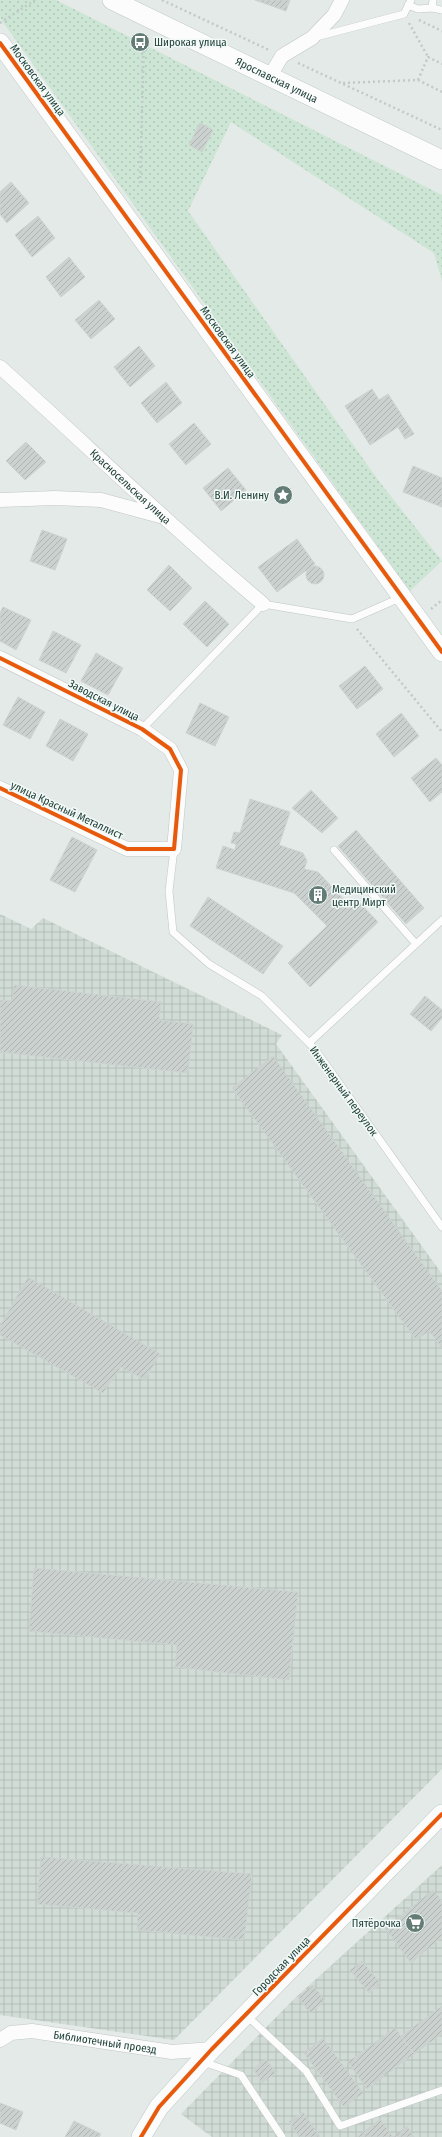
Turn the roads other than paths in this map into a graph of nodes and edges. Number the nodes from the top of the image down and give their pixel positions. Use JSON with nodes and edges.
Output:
{"nodes":[{"id":1,"x":112,"y":0,"type":"edge"},
{"id":2,"x":342,"y":0,"type":"edge"},
{"id":3,"x":434,"y":0,"type":"edge"},
{"id":4,"x":410,"y":2,"type":"edge"},
{"id":5,"x":432,"y":8,"type":"junction"},
{"id":6,"x":442,"y":10,"type":"edge"},
{"id":7,"x":312,"y":38,"type":"junction"},
{"id":8,"x":0,"y":43,"type":"edge"},
{"id":9,"x":270,"y":76,"type":"junction"},
{"id":10,"x":442,"y":160,"type":"edge"},
{"id":11,"x":0,"y":367,"type":"edge"},
{"id":12,"x":0,"y":500,"type":"edge"},
{"id":13,"x":162,"y":517,"type":"junction"},
{"id":14,"x":402,"y":597,"type":"junction"},
{"id":15,"x":263,"y":604,"type":"junction"},
{"id":16,"x":442,"y":652,"type":"edge"},
{"id":17,"x":0,"y":658,"type":"edge"},
{"id":18,"x":142,"y":729,"type":"junction"},
{"id":19,"x":0,"y":788,"type":"edge"},
{"id":20,"x":174,"y":849,"type":"junction"},
{"id":21,"x":334,"y":850,"type":"dead end"},
{"id":22,"x":442,"y":920,"type":"edge"},
{"id":23,"x":416,"y":944,"type":"junction"},
{"id":24,"x":309,"y":1044,"type":"junction"},
{"id":25,"x":442,"y":1228,"type":"edge"},
{"id":26,"x":442,"y":1814,"type":"edge"},
{"id":27,"x":245,"y":2015,"type":"junction"},
{"id":28,"x":0,"y":2040,"type":"edge"},
{"id":29,"x":207,"y":2055,"type":"junction"},
{"id":30,"x":442,"y":2090,"type":"edge"},
{"id":31,"x":141,"y":2137,"type":"edge"},
{"id":32,"x":282,"y":2137,"type":"edge"}],
"edges":[{"from":1,"to":9,"type":"street","name":"Ярославская улица"},
{"from":2,"to":7,"type":"street"},
{"from":3,"to":5,"type":"lane"},
{"from":4,"to":5,"type":"lane"},
{"from":4,"to":7,"type":"lane"},
{"from":5,"to":6,"type":"lane"},
{"from":7,"to":9,"type":"street"},
{"from":8,"to":14,"type":"street","name":"Московская улица"},
{"from":9,"to":10,"type":"street","name":"Ярославская улица"},
{"from":11,"to":13,"type":"street","name":"Красносельская улица"},
{"from":12,"to":13,"type":"street"},
{"from":13,"to":15,"type":"street","name":"Красносельская улица"},
{"from":14,"to":15,"type":"lane"},
{"from":14,"to":16,"type":"street","name":"Московская улица"},
{"from":15,"to":18,"type":"lane"},
{"from":17,"to":18,"type":"street","name":"Заводская улица"},
{"from":18,"to":20,"type":"street","name":"Заводская улица"},
{"from":19,"to":20,"type":"street","name":"улица Красный Металлист"},
{"from":20,"to":24,"type":"lane"},
{"from":21,"to":23,"type":"lane"},
{"from":22,"to":23,"type":"lane","name":"Инженерный переулок"},
{"from":23,"to":24,"type":"lane","name":"Инженерный переулок"},
{"from":24,"to":25,"type":"lane","name":"Инженерный переулок"},
{"from":26,"to":27,"type":"street","name":"Городская улица"},
{"from":27,"to":29,"type":"street","name":"Городская улица"},
{"from":27,"to":30,"type":"lane"},
{"from":28,"to":29,"type":"street","name":"Библиотечный проезд"},
{"from":29,"to":31,"type":"street","name":"Городская улица"},
{"from":29,"to":32,"type":"lane"}]}
